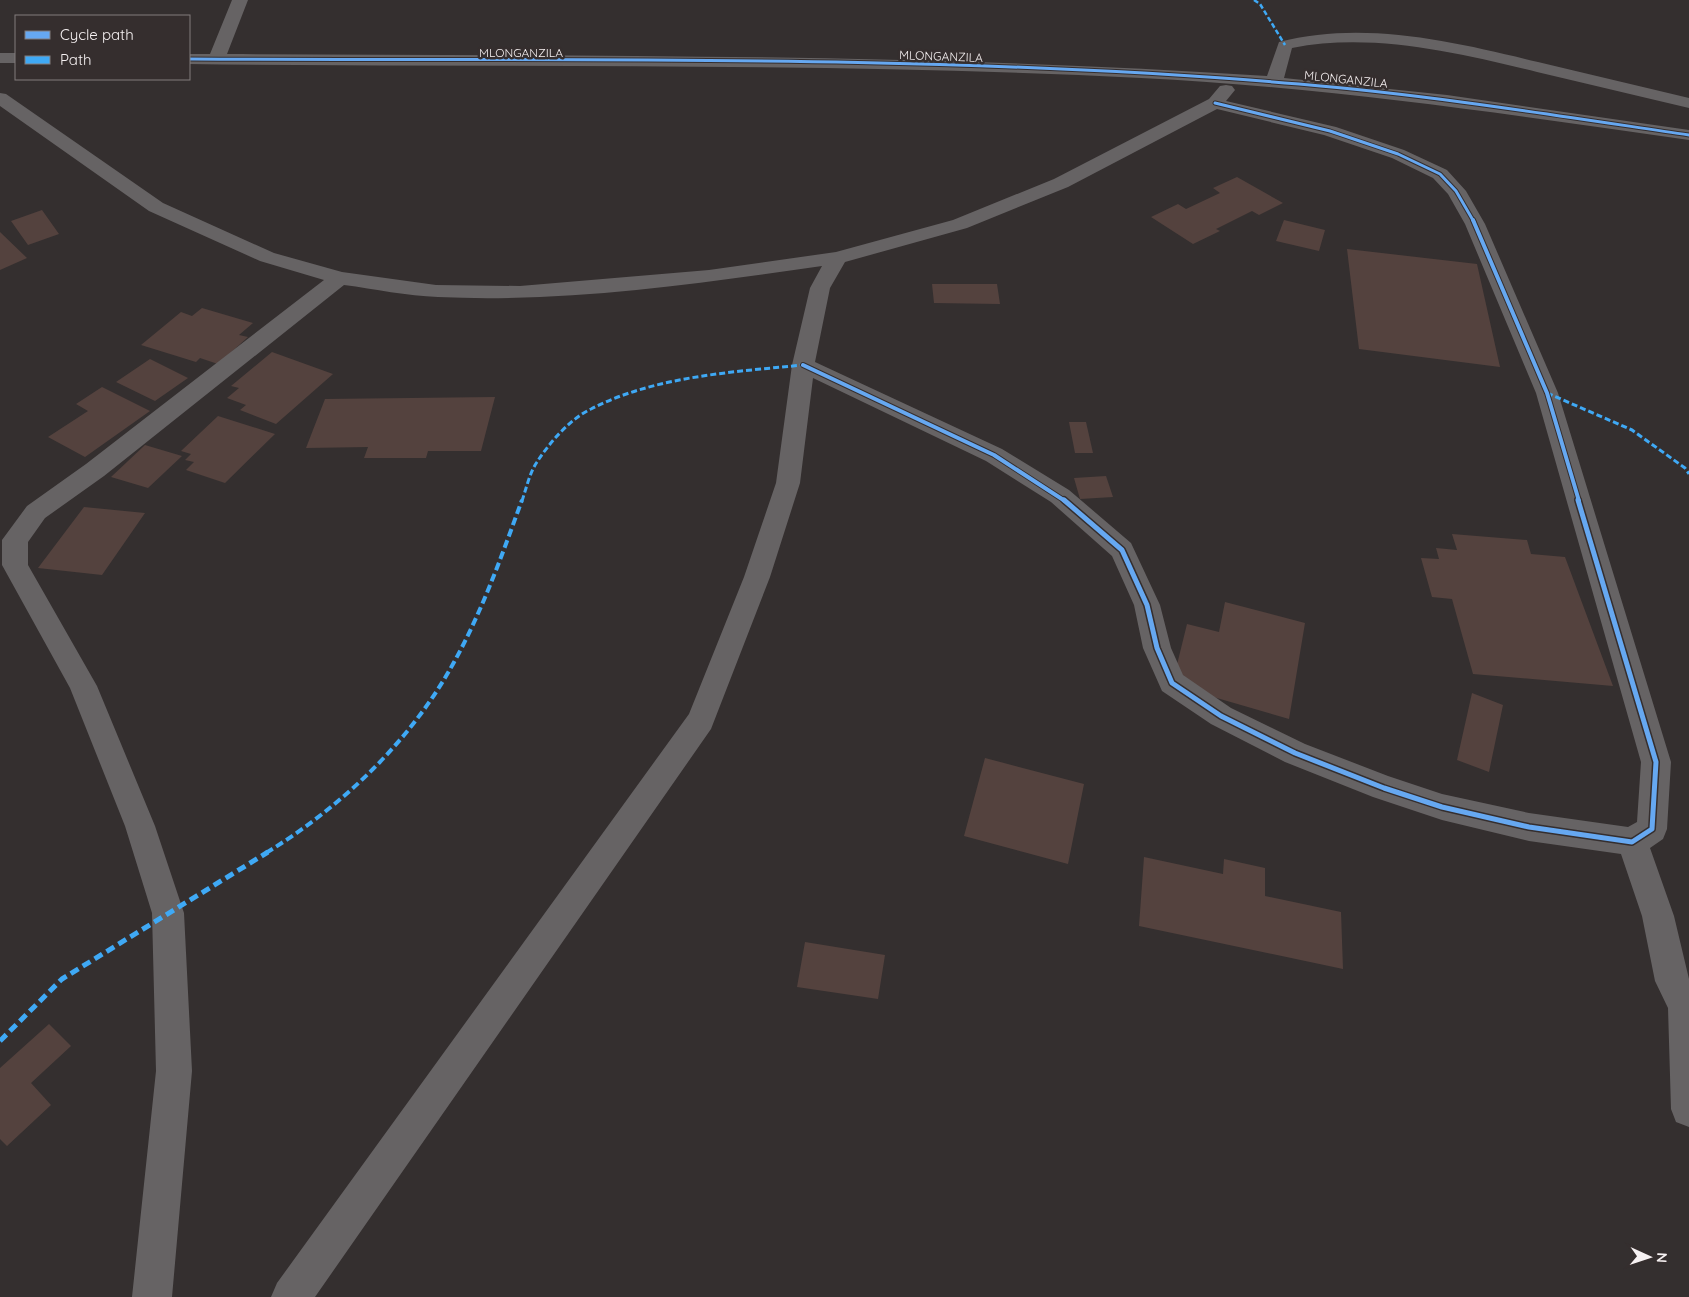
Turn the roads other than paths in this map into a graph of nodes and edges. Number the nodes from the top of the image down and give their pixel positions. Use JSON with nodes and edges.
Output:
{"nodes":[{"id":1,"x":240,"y":0,"type":"edge"},
{"id":2,"x":0,"y":58,"type":"edge"},
{"id":3,"x":15,"y":58,"type":"edge"},
{"id":4,"x":190,"y":59,"type":"edge"},
{"id":5,"x":216,"y":60,"type":"junction"},
{"id":6,"x":1235,"y":79,"type":"junction"},
{"id":7,"x":1274,"y":82,"type":"junction"},
{"id":8,"x":0,"y":98,"type":"edge"},
{"id":9,"x":1215,"y":103,"type":"junction"},
{"id":10,"x":1689,"y":103,"type":"edge"},
{"id":11,"x":1689,"y":135,"type":"edge"},
{"id":12,"x":837,"y":258,"type":"junction"},
{"id":13,"x":340,"y":278,"type":"junction"},
{"id":14,"x":803,"y":365,"type":"junction"},
{"id":15,"x":1632,"y":842,"type":"junction"},
{"id":16,"x":1687,"y":1011,"type":"edge"},
{"id":17,"x":1689,"y":1109,"type":"edge"},
{"id":18,"x":152,"y":1297,"type":"edge"},
{"id":19,"x":291,"y":1297,"type":"edge"}],
"edges":[{"from":1,"to":5,"type":"street"},
{"from":2,"to":3,"type":"street"},
{"from":4,"to":5,"type":"street","name":"MLONGANZILA"},
{"from":5,"to":6,"type":"street","name":"MLONGANZILA"},
{"from":6,"to":7,"type":"street","name":"MLONGANZILA"},
{"from":6,"to":9,"type":"street"},
{"from":7,"to":10,"type":"street"},
{"from":7,"to":11,"type":"street","name":"MLONGANZILA"},
{"from":8,"to":13,"type":"street"},
{"from":9,"to":12,"type":"street"},
{"from":9,"to":15,"type":"street"},
{"from":12,"to":13,"type":"street"},
{"from":12,"to":14,"type":"street"},
{"from":13,"to":18,"type":"street"},
{"from":14,"to":15,"type":"street"},
{"from":14,"to":19,"type":"street"},
{"from":15,"to":16,"type":"street"},
{"from":16,"to":17,"type":"street"}]}
